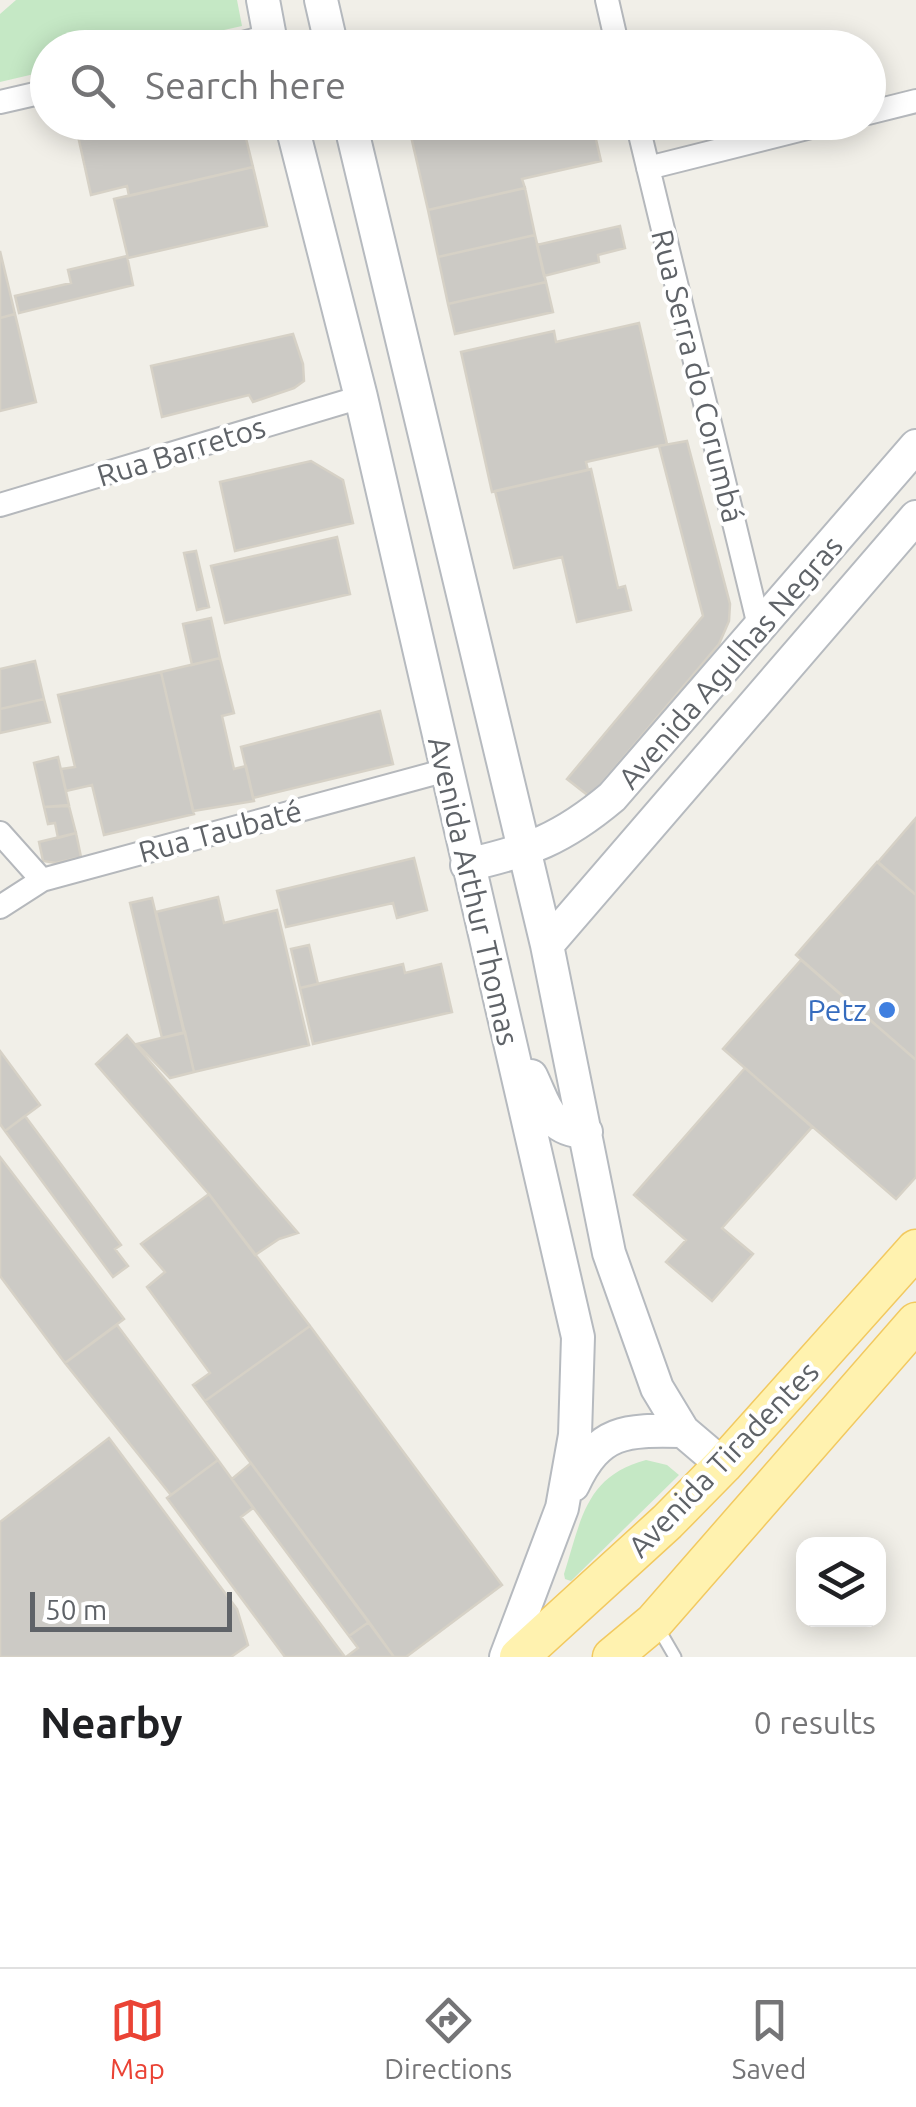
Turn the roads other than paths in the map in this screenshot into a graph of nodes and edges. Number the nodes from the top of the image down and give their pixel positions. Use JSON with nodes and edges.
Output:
{"nodes":[{"id":1,"x":263,"y":0,"type":"edge"},
{"id":2,"x":321,"y":0,"type":"edge"},
{"id":3,"x":606,"y":0,"type":"edge"},
{"id":4,"x":269,"y":30,"type":"edge"},
{"id":5,"x":328,"y":30,"type":"edge"},
{"id":6,"x":614,"y":30,"type":"edge"},
{"id":7,"x":30,"y":95,"type":"edge"},
{"id":8,"x":916,"y":101,"type":"edge"},
{"id":9,"x":0,"y":102,"type":"edge"},
{"id":10,"x":886,"y":108,"type":"edge"},
{"id":11,"x":296,"y":140,"type":"edge"},
{"id":12,"x":354,"y":140,"type":"edge"},
{"id":13,"x":641,"y":140,"type":"edge"},
{"id":14,"x":759,"y":140,"type":"edge"},
{"id":15,"x":648,"y":168,"type":"junction"},
{"id":16,"x":361,"y":398,"type":"junction"},
{"id":17,"x":916,"y":446,"type":"edge"},
{"id":18,"x":0,"y":505,"type":"edge"},
{"id":19,"x":916,"y":517,"type":"edge"},
{"id":20,"x":760,"y":630,"type":"junction"},
{"id":21,"x":446,"y":770,"type":"junction"},
{"id":22,"x":0,"y":833,"type":"edge"},
{"id":23,"x":523,"y":852,"type":"junction"},
{"id":24,"x":467,"y":865,"type":"junction"},
{"id":25,"x":42,"y":880,"type":"junction"},
{"id":26,"x":0,"y":907,"type":"edge"},
{"id":27,"x":547,"y":945,"type":"junction"},
{"id":28,"x":502,"y":1012,"type":"junction"},
{"id":29,"x":586,"y":1132,"type":"junction"},
{"id":30,"x":916,"y":1249,"type":"edge"},
{"id":31,"x":916,"y":1322,"type":"edge"},
{"id":32,"x":683,"y":1431,"type":"junction"},
{"id":33,"x":723,"y":1466,"type":"junction"},
{"id":34,"x":562,"y":1508,"type":"junction"},
{"id":35,"x":654,"y":1622,"type":"junction"},
{"id":36,"x":506,"y":1657,"type":"edge"},
{"id":37,"x":519,"y":1657,"type":"edge"},
{"id":38,"x":612,"y":1657,"type":"edge"},
{"id":39,"x":675,"y":1657,"type":"edge"}],
"edges":[{"from":1,"to":4,"type":"main road"},
{"from":2,"to":5,"type":"main road"},
{"from":3,"to":6,"type":"street"},
{"from":7,"to":9,"type":"street"},
{"from":8,"to":10,"type":"street"},
{"from":11,"to":16,"type":"main road","name":"Avenida Arthur Thomas"},
{"from":12,"to":23,"type":"main road","name":"Avenida Arthur Thomas"},
{"from":13,"to":15,"type":"street","name":"Rua Serra do Corumbá"},
{"from":14,"to":15,"type":"street"},
{"from":15,"to":20,"type":"street","name":"Rua Serra do Corumbá"},
{"from":16,"to":18,"type":"street","name":"Rua Barretos"},
{"from":16,"to":21,"type":"main road","name":"Avenida Arthur Thomas"},
{"from":17,"to":20,"type":"main road","name":"Avenida Agulhas Negras"},
{"from":19,"to":27,"type":"main road","name":"Avenida Agulhas Negras"},
{"from":20,"to":23,"type":"main road","name":"Avenida Agulhas Negras"},
{"from":21,"to":24,"type":"main road","name":"Avenida Arthur Thomas"},
{"from":21,"to":25,"type":"street","name":"Rua Taubaté"},
{"from":22,"to":25,"type":"street"},
{"from":23,"to":24,"type":"main road","name":"Avenida Agulhas Negras"},
{"from":23,"to":27,"type":"main road","name":"Avenida Arthur Thomas"},
{"from":24,"to":28,"type":"main road","name":"Avenida Arthur Thomas"},
{"from":25,"to":26,"type":"street","name":"Rua Taubaté"},
{"from":27,"to":29,"type":"main road","name":"Avenida Arthur Thomas"},
{"from":28,"to":29,"type":"main road"},
{"from":28,"to":34,"type":"main road","name":"Avenida Arthur Thomas"},
{"from":29,"to":32,"type":"main road","name":"Avenida Arthur Thomas"},
{"from":30,"to":33,"type":"main road","name":"Avenida Tiradentes"},
{"from":31,"to":35,"type":"main road","name":"Avenida Tiradentes"},
{"from":32,"to":33,"type":"main road","name":"Avenida Arthur Thomas"},
{"from":32,"to":34,"type":"main road"},
{"from":33,"to":35,"type":"main road"},
{"from":33,"to":37,"type":"main road","name":"Avenida Tiradentes"},
{"from":34,"to":36,"type":"main road","name":"Avenida Arthur Thomas"},
{"from":35,"to":38,"type":"main road","name":"Avenida Tiradentes"},
{"from":35,"to":39,"type":"lane"}]}
